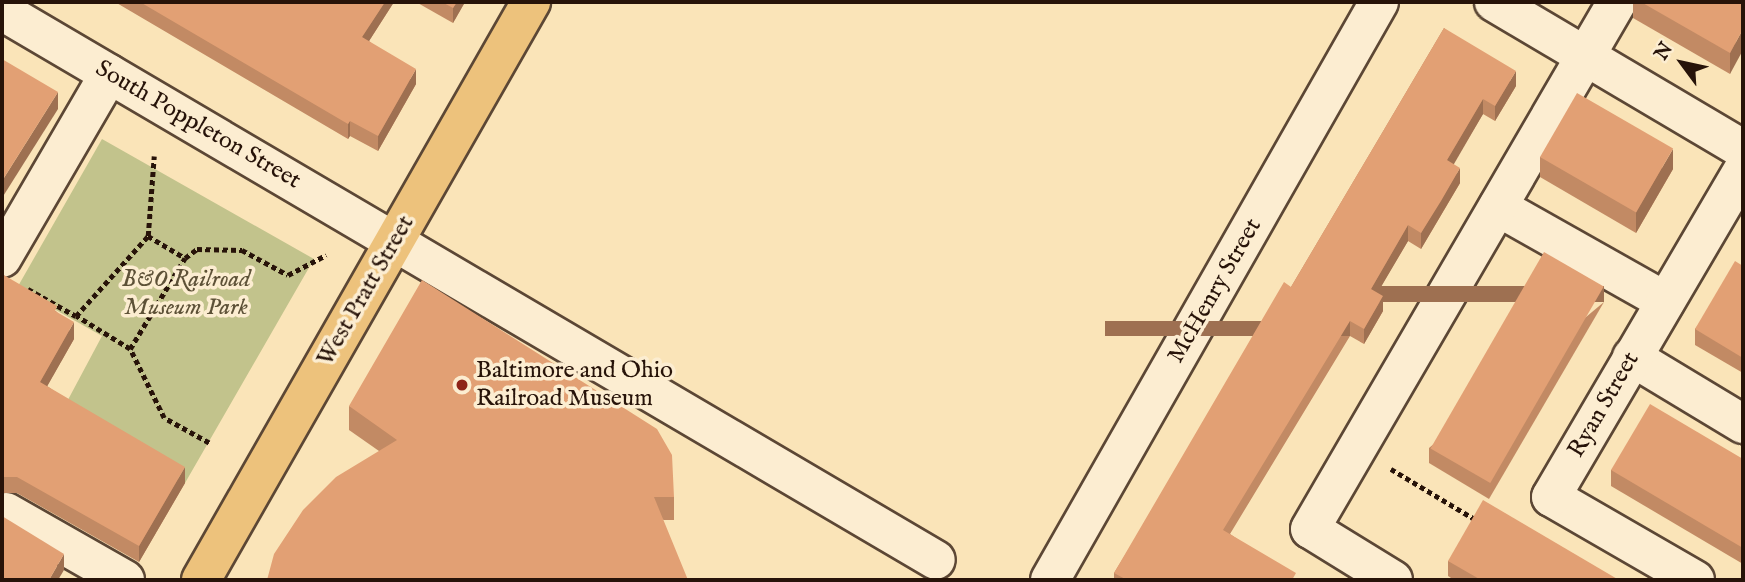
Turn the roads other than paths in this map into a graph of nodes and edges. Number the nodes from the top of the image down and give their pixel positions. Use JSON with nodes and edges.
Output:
{"nodes":[{"id":1,"x":531,"y":2,"type":"edge"},
{"id":2,"x":1379,"y":2,"type":"edge"},
{"id":3,"x":1494,"y":2,"type":"edge"},
{"id":4,"x":1617,"y":2,"type":"edge"},
{"id":5,"x":2,"y":11,"type":"edge"},
{"id":6,"x":1586,"y":56,"type":"junction"},
{"id":7,"x":109,"y":74,"type":"junction"},
{"id":8,"x":1743,"y":149,"type":"edge"},
{"id":9,"x":1738,"y":195,"type":"edge"},
{"id":10,"x":1498,"y":207,"type":"junction"},
{"id":11,"x":395,"y":240,"type":"junction"},
{"id":12,"x":9,"y":270,"type":"edge"},
{"id":13,"x":1665,"y":301,"type":"junction"},
{"id":14,"x":1632,"y":357,"type":"junction"},
{"id":15,"x":1743,"y":424,"type":"edge"},
{"id":16,"x":6,"y":512,"type":"dead end"},
{"id":17,"x":936,"y":561,"type":"dead end"},
{"id":18,"x":125,"y":580,"type":"edge"},
{"id":19,"x":201,"y":580,"type":"edge"},
{"id":20,"x":1050,"y":580,"type":"edge"},
{"id":21,"x":1393,"y":580,"type":"edge"},
{"id":22,"x":1695,"y":580,"type":"edge"}],
"edges":[{"from":1,"to":11,"type":"main road","name":"West Pratt Street"},
{"from":2,"to":20,"type":"street","name":"McHenry Street"},
{"from":3,"to":6,"type":"street"},
{"from":4,"to":6,"type":"street"},
{"from":5,"to":7,"type":"street","name":"South Poppleton Street"},
{"from":6,"to":8,"type":"street"},
{"from":6,"to":10,"type":"street"},
{"from":7,"to":11,"type":"street","name":"South Poppleton Street"},
{"from":7,"to":12,"type":"street"},
{"from":9,"to":13,"type":"street","name":"Ryan Street"},
{"from":10,"to":13,"type":"street"},
{"from":10,"to":21,"type":"street"},
{"from":11,"to":17,"type":"street","name":"South Poppleton Street"},
{"from":11,"to":19,"type":"main road","name":"West Pratt Street"},
{"from":13,"to":14,"type":"street","name":"Ryan Street"},
{"from":14,"to":15,"type":"street"},
{"from":14,"to":22,"type":"street","name":"Ryan Street"},
{"from":16,"to":18,"type":"street"}]}
